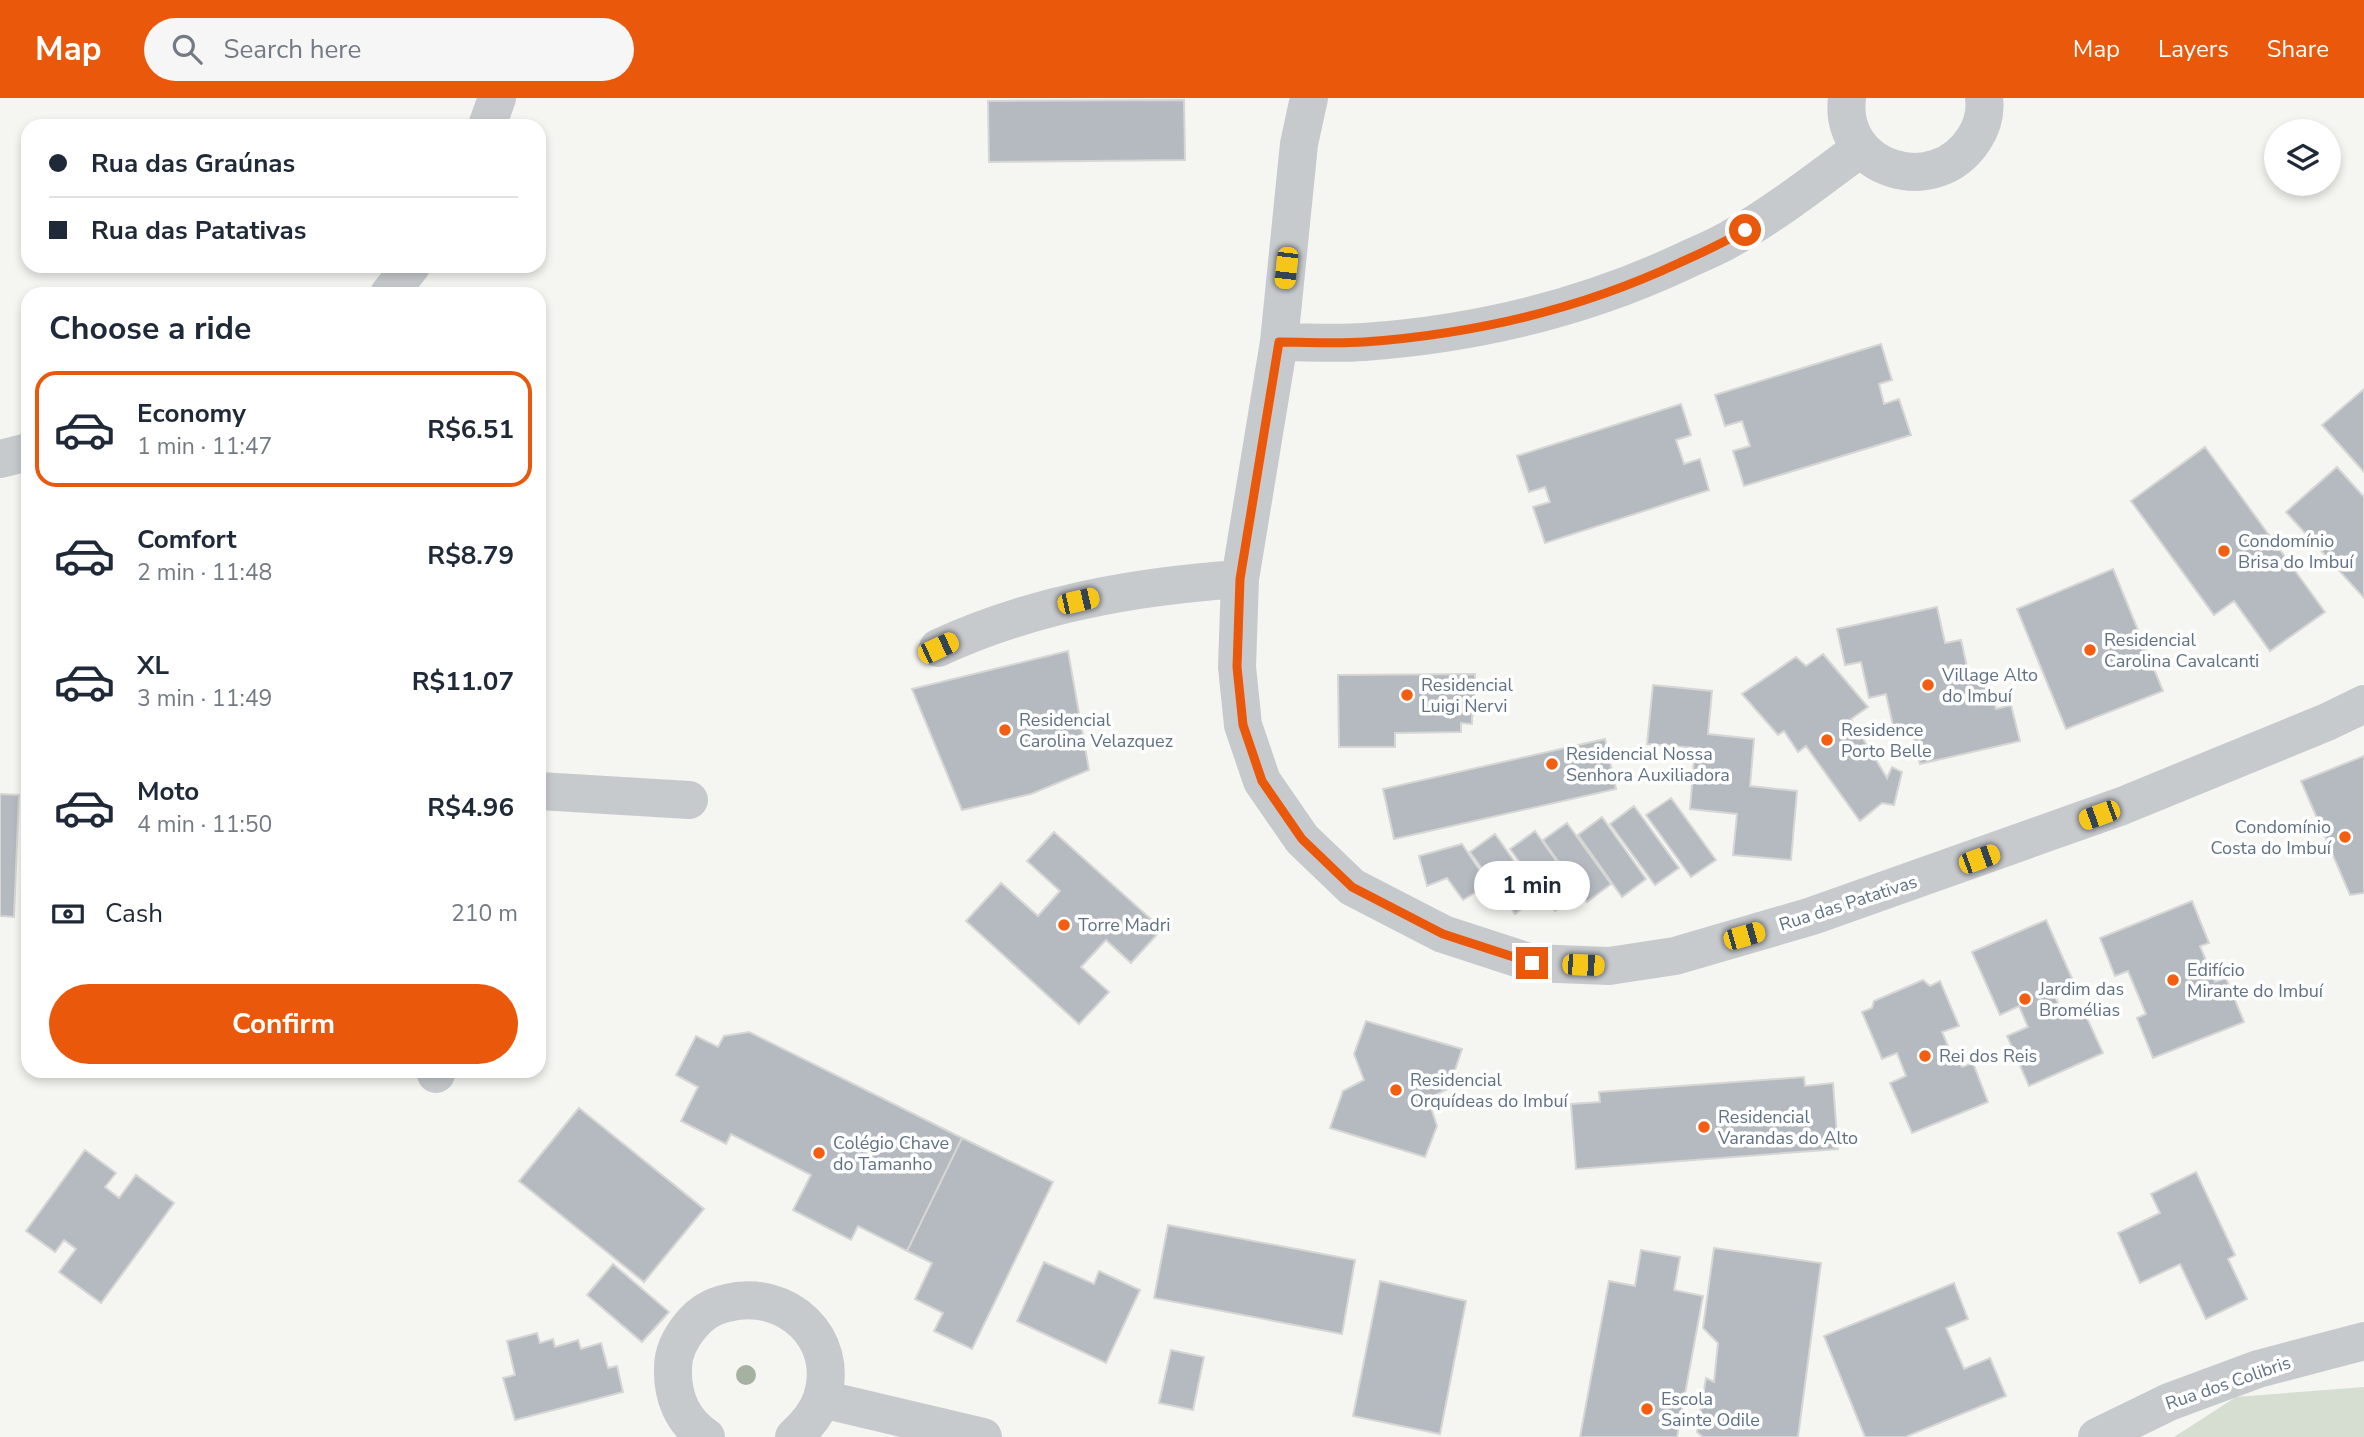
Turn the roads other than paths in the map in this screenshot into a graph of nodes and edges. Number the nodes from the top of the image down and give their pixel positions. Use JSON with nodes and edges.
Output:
{"nodes":[{"id":1,"x":497,"y":98,"type":"edge"},
{"id":2,"x":1309,"y":98,"type":"edge"},
{"id":3,"x":1847,"y":98,"type":"edge"},
{"id":4,"x":1984,"y":98,"type":"edge"},
{"id":5,"x":490,"y":119,"type":"edge"},
{"id":6,"x":1861,"y":148,"type":"junction"},
{"id":7,"x":405,"y":273,"type":"edge"},
{"id":8,"x":394,"y":287,"type":"edge"},
{"id":9,"x":1279,"y":342,"type":"junction"},
{"id":10,"x":21,"y":454,"type":"edge"},
{"id":11,"x":0,"y":459,"type":"edge"},
{"id":12,"x":1240,"y":579,"type":"junction"},
{"id":13,"x":938,"y":648,"type":"dead end"},
{"id":14,"x":2364,"y":704,"type":"edge"},
{"id":15,"x":546,"y":791,"type":"edge"},
{"id":16,"x":689,"y":800,"type":"dead end"},
{"id":17,"x":2364,"y":1341,"type":"edge"},
{"id":18,"x":822,"y":1399,"type":"junction"},
{"id":19,"x":706,"y":1437,"type":"edge"},
{"id":20,"x":794,"y":1437,"type":"edge"},
{"id":21,"x":983,"y":1437,"type":"edge"},
{"id":22,"x":2097,"y":1437,"type":"edge"}],
"edges":[{"from":1,"to":5,"type":"street"},
{"from":2,"to":9,"type":"street","name":"Rua das Patativas"},
{"from":3,"to":6,"type":"street"},
{"from":4,"to":6,"type":"street"},
{"from":6,"to":9,"type":"street"},
{"from":7,"to":8,"type":"street"},
{"from":9,"to":12,"type":"street","name":"Rua das Patativas"},
{"from":10,"to":11,"type":"street"},
{"from":12,"to":13,"type":"street"},
{"from":12,"to":14,"type":"street","name":"Rua das Patativas"},
{"from":15,"to":16,"type":"street"},
{"from":17,"to":22,"type":"street","name":"Rua dos Colibris"},
{"from":18,"to":19,"type":"street"},
{"from":18,"to":20,"type":"street"},
{"from":18,"to":21,"type":"street"}]}
